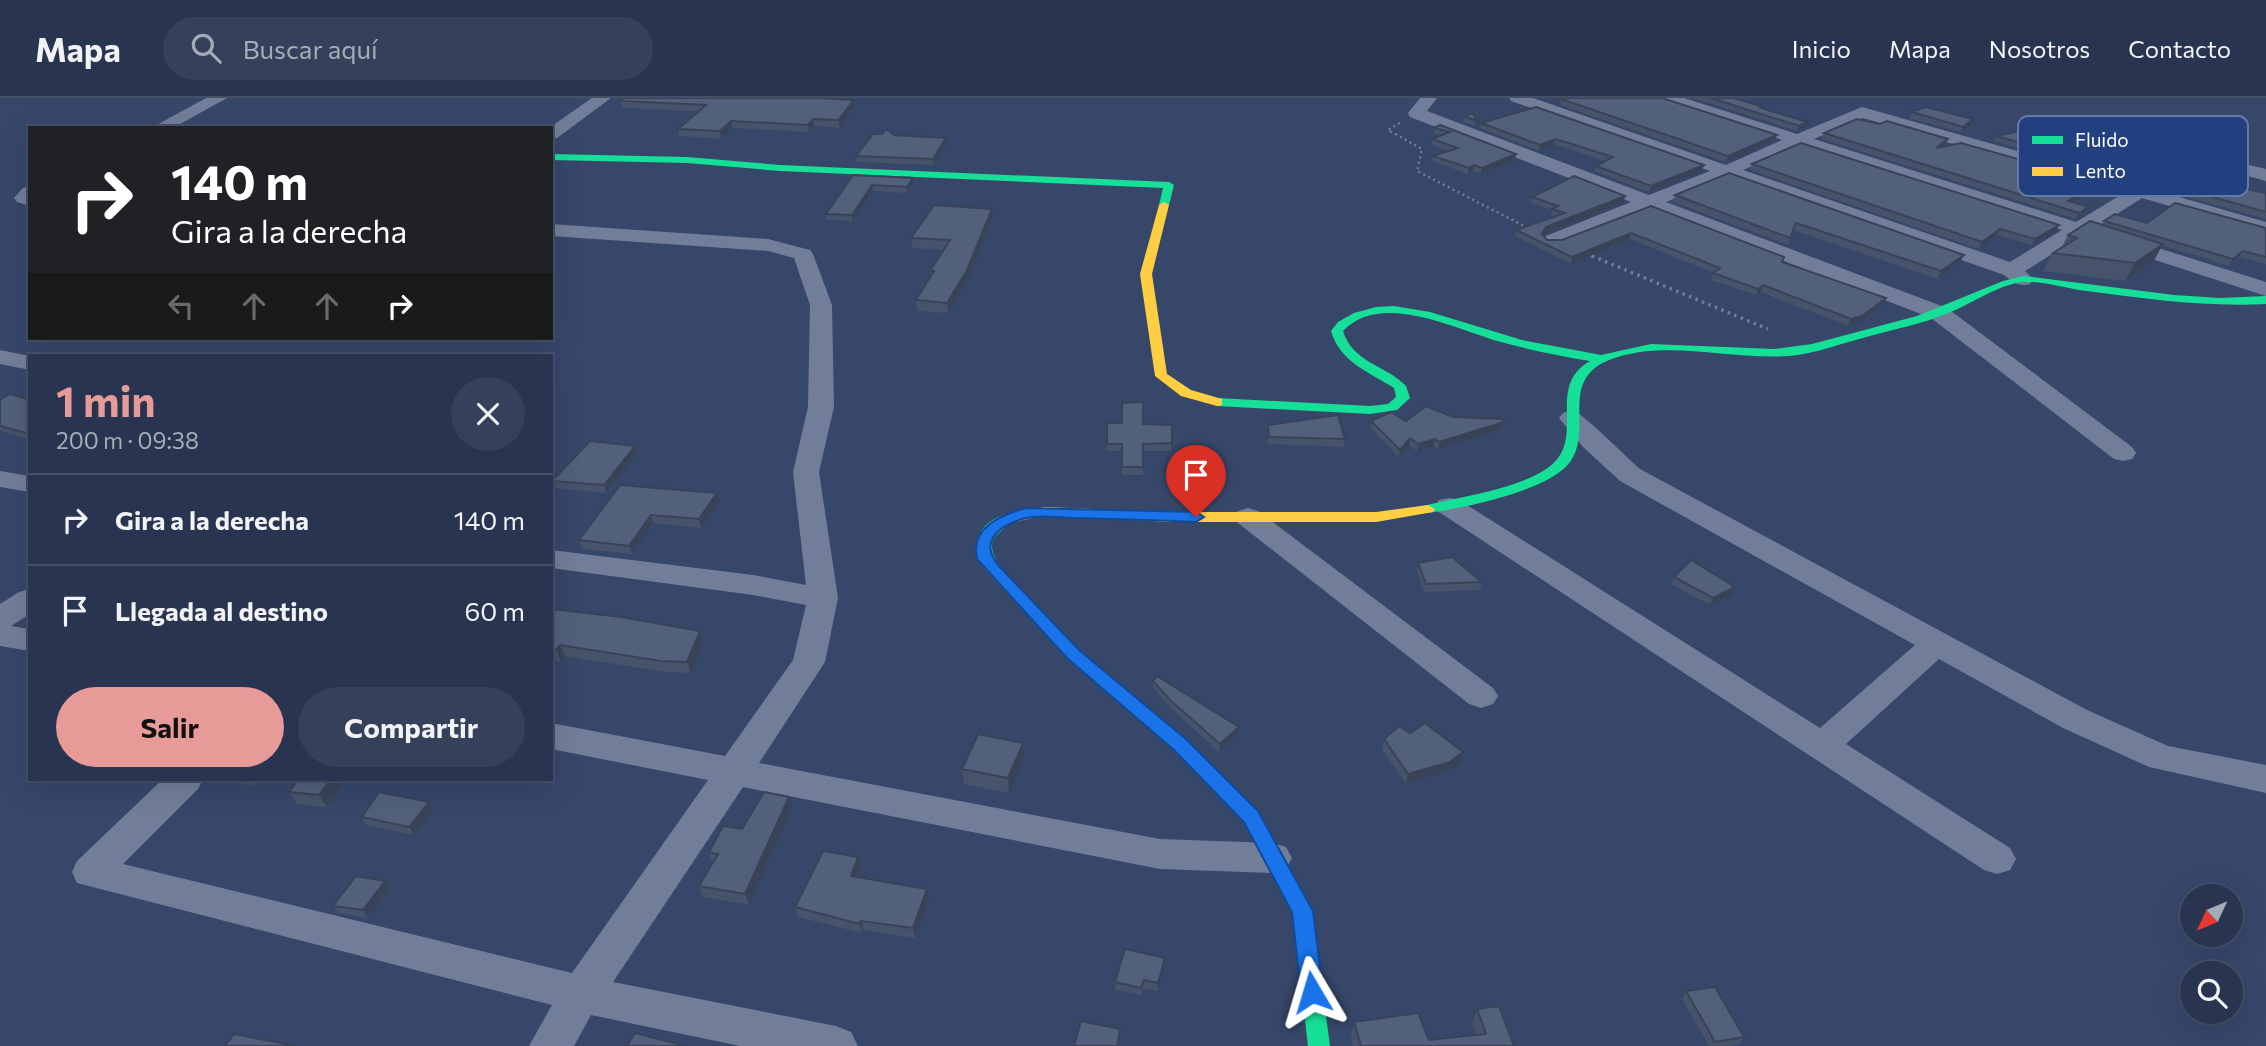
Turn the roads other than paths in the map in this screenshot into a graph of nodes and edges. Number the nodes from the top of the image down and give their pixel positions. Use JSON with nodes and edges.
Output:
{"nodes":[{"id":1,"x":219,"y":98,"type":"edge"},
{"id":2,"x":603,"y":98,"type":"edge"},
{"id":3,"x":1429,"y":98,"type":"edge"},
{"id":4,"x":1517,"y":98,"type":"edge"},
{"id":5,"x":1667,"y":98,"type":"edge"},
{"id":6,"x":163,"y":126,"type":"edge"},
{"id":7,"x":553,"y":133,"type":"edge"},
{"id":8,"x":1797,"y":140,"type":"junction"},
{"id":9,"x":2018,"y":156,"type":"edge"},
{"id":10,"x":553,"y":158,"type":"edge"},
{"id":11,"x":1729,"y":170,"type":"junction"},
{"id":12,"x":2248,"y":170,"type":"edge"},
{"id":13,"x":2266,"y":175,"type":"edge"},
{"id":14,"x":2131,"y":196,"type":"edge"},
{"id":15,"x":2156,"y":196,"type":"edge"},
{"id":16,"x":1650,"y":202,"type":"junction"},
{"id":17,"x":2266,"y":228,"type":"edge"},
{"id":18,"x":2077,"y":229,"type":"junction"},
{"id":19,"x":553,"y":230,"type":"edge"},
{"id":20,"x":1553,"y":240,"type":"edge"},
{"id":21,"x":2017,"y":274,"type":"junction"},
{"id":22,"x":2266,"y":289,"type":"edge"},
{"id":23,"x":2266,"y":300,"type":"edge"},
{"id":24,"x":1939,"y":313,"type":"junction"},
{"id":25,"x":0,"y":357,"type":"edge"},
{"id":26,"x":1602,"y":359,"type":"junction"},
{"id":27,"x":28,"y":363,"type":"edge"},
{"id":28,"x":1572,"y":418,"type":"junction"},
{"id":29,"x":2123,"y":453,"type":"dead end"},
{"id":30,"x":0,"y":479,"type":"edge"},
{"id":31,"x":28,"y":484,"type":"edge"},
{"id":32,"x":1449,"y":506,"type":"junction"},
{"id":33,"x":1248,"y":517,"type":"junction"},
{"id":34,"x":553,"y":559,"type":"edge"},
{"id":35,"x":824,"y":598,"type":"junction"},
{"id":36,"x":28,"y":600,"type":"edge"},
{"id":37,"x":0,"y":619,"type":"edge"},
{"id":38,"x":0,"y":635,"type":"edge"},
{"id":39,"x":28,"y":640,"type":"edge"},
{"id":40,"x":1937,"y":643,"type":"junction"},
{"id":41,"x":1481,"y":696,"type":"dead end"},
{"id":42,"x":553,"y":736,"type":"edge"},
{"id":43,"x":1822,"y":746,"type":"junction"},
{"id":44,"x":734,"y":771,"type":"junction"},
{"id":45,"x":2266,"y":779,"type":"edge"},
{"id":46,"x":183,"y":781,"type":"edge"},
{"id":47,"x":1273,"y":858,"type":"junction"},
{"id":48,"x":1997,"y":859,"type":"dead end"},
{"id":49,"x":581,"y":994,"type":"junction"},
{"id":50,"x":551,"y":1046,"type":"edge"},
{"id":51,"x":836,"y":1046,"type":"edge"},
{"id":52,"x":1319,"y":1046,"type":"edge"}],
"edges":[{"from":1,"to":6,"type":"street"},
{"from":2,"to":7,"type":"street"},
{"from":3,"to":16,"type":"street"},
{"from":4,"to":11,"type":"street"},
{"from":5,"to":8,"type":"street"},
{"from":8,"to":9,"type":"street"},
{"from":8,"to":11,"type":"street"},
{"from":8,"to":18,"type":"street"},
{"from":10,"to":26,"type":"street"},
{"from":11,"to":16,"type":"street"},
{"from":11,"to":21,"type":"street"},
{"from":12,"to":13,"type":"street"},
{"from":14,"to":18,"type":"street"},
{"from":15,"to":17,"type":"street"},
{"from":16,"to":20,"type":"street"},
{"from":16,"to":24,"type":"street"},
{"from":18,"to":21,"type":"street"},
{"from":18,"to":22,"type":"street"},
{"from":19,"to":35,"type":"street"},
{"from":21,"to":23,"type":"street"},
{"from":21,"to":24,"type":"street"},
{"from":24,"to":26,"type":"street"},
{"from":24,"to":29,"type":"street"},
{"from":25,"to":27,"type":"street"},
{"from":26,"to":28,"type":"street"},
{"from":28,"to":32,"type":"street"},
{"from":28,"to":40,"type":"street"},
{"from":30,"to":31,"type":"street"},
{"from":32,"to":33,"type":"street"},
{"from":32,"to":43,"type":"street"},
{"from":33,"to":41,"type":"street"},
{"from":33,"to":47,"type":"street"},
{"from":34,"to":35,"type":"street"},
{"from":35,"to":44,"type":"street"},
{"from":36,"to":37,"type":"street"},
{"from":38,"to":39,"type":"street"},
{"from":40,"to":43,"type":"street"},
{"from":40,"to":45,"type":"street"},
{"from":42,"to":44,"type":"street"},
{"from":43,"to":48,"type":"street"},
{"from":44,"to":47,"type":"street"},
{"from":44,"to":49,"type":"street"},
{"from":46,"to":49,"type":"street"},
{"from":47,"to":52,"type":"street"},
{"from":49,"to":50,"type":"street"},
{"from":49,"to":51,"type":"street"}]}
